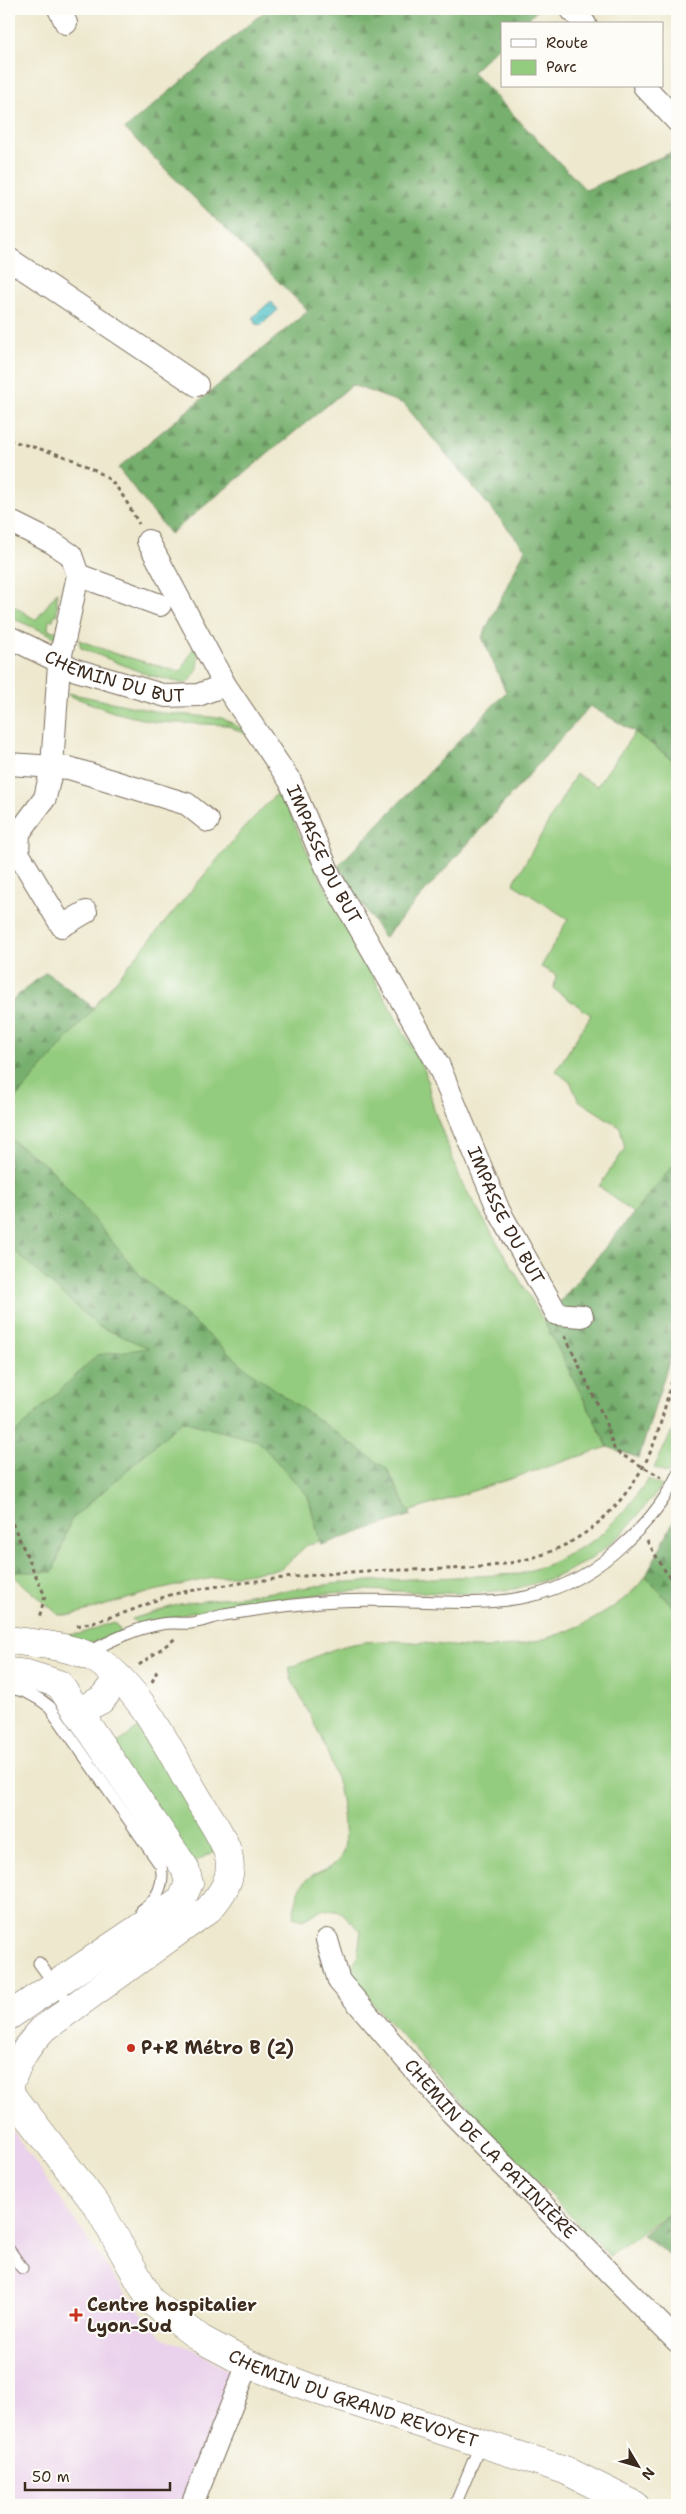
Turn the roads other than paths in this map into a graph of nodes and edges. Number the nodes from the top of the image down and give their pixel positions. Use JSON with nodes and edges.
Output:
{"nodes":[{"id":1,"x":571,"y":9,"type":"edge"},
{"id":2,"x":583,"y":22,"type":"edge"},
{"id":3,"x":646,"y":88,"type":"edge"},
{"id":4,"x":677,"y":121,"type":"edge"},
{"id":5,"x":9,"y":259,"type":"edge"},
{"id":6,"x":197,"y":385,"type":"dead end"},
{"id":7,"x":9,"y":521,"type":"edge"},
{"id":8,"x":148,"y":541,"type":"road end"},
{"id":9,"x":78,"y":575,"type":"junction"},
{"id":10,"x":160,"y":605,"type":"dead end"},
{"id":11,"x":9,"y":636,"type":"edge"},
{"id":12,"x":59,"y":664,"type":"junction"},
{"id":13,"x":225,"y":685,"type":"junction"},
{"id":14,"x":9,"y":764,"type":"edge"},
{"id":15,"x":52,"y":767,"type":"junction"},
{"id":16,"x":208,"y":821,"type":"dead end"},
{"id":17,"x":86,"y":912,"type":"dead end"},
{"id":18,"x":582,"y":1316,"type":"dead end"},
{"id":19,"x":677,"y":1475,"type":"edge"},
{"id":20,"x":9,"y":1640,"type":"edge"},
{"id":21,"x":86,"y":1653,"type":"junction"},
{"id":22,"x":9,"y":1672,"type":"edge"},
{"id":23,"x":119,"y":1678,"type":"junction"},
{"id":24,"x":9,"y":1688,"type":"edge"},
{"id":25,"x":55,"y":1696,"type":"junction"},
{"id":26,"x":68,"y":1714,"type":"junction"},
{"id":27,"x":136,"y":1914,"type":"dead end"},
{"id":28,"x":327,"y":1940,"type":"dead end"},
{"id":29,"x":39,"y":1963,"type":"dead end"},
{"id":30,"x":53,"y":1976,"type":"junction"},
{"id":31,"x":9,"y":2003,"type":"edge"},
{"id":32,"x":72,"y":2008,"type":"junction"},
{"id":33,"x":9,"y":2016,"type":"edge"},
{"id":34,"x":9,"y":2090,"type":"edge"},
{"id":35,"x":9,"y":2250,"type":"edge"},
{"id":36,"x":22,"y":2268,"type":"dead end"},
{"id":37,"x":677,"y":2341,"type":"edge"},
{"id":38,"x":248,"y":2364,"type":"junction"},
{"id":39,"x":481,"y":2443,"type":"junction"},
{"id":40,"x":192,"y":2505,"type":"edge"},
{"id":41,"x":455,"y":2505,"type":"edge"},
{"id":42,"x":635,"y":2505,"type":"edge"}],
"edges":[{"from":1,"to":2,"type":"street"},
{"from":3,"to":4,"type":"street"},
{"from":5,"to":6,"type":"street"},
{"from":7,"to":9,"type":"street"},
{"from":8,"to":13,"type":"street","name":"IMPASSE DU BUT"},
{"from":9,"to":10,"type":"street"},
{"from":9,"to":12,"type":"street"},
{"from":11,"to":12,"type":"street","name":"CHEMIN DU BUT"},
{"from":12,"to":13,"type":"street","name":"CHEMIN DU BUT"},
{"from":12,"to":15,"type":"street"},
{"from":13,"to":18,"type":"street","name":"IMPASSE DU BUT"},
{"from":14,"to":15,"type":"street"},
{"from":15,"to":16,"type":"street"},
{"from":15,"to":17,"type":"street"},
{"from":19,"to":21,"type":"lane"},
{"from":20,"to":21,"type":"street"},
{"from":21,"to":23,"type":"street"},
{"from":21,"to":25,"type":"street"},
{"from":22,"to":25,"type":"street"},
{"from":23,"to":26,"type":"street"},
{"from":23,"to":32,"type":"street"},
{"from":24,"to":25,"type":"lane"},
{"from":25,"to":26,"type":"street"},
{"from":26,"to":27,"type":"lane"},
{"from":26,"to":30,"type":"street"},
{"from":28,"to":37,"type":"street","name":"CHEMIN DE LA PATINIÈRE"},
{"from":29,"to":30,"type":"lane"},
{"from":30,"to":31,"type":"lane"},
{"from":30,"to":32,"type":"lane"},
{"from":30,"to":33,"type":"street"},
{"from":32,"to":34,"type":"street"},
{"from":34,"to":38,"type":"street","name":"CHEMIN DU GRAND REVOYET"},
{"from":35,"to":36,"type":"lane"},
{"from":38,"to":39,"type":"street","name":"CHEMIN DU GRAND REVOYET"},
{"from":38,"to":40,"type":"street"},
{"from":39,"to":41,"type":"lane"},
{"from":39,"to":42,"type":"street","name":"CHEMIN DU GRAND REVOYET"}]}
